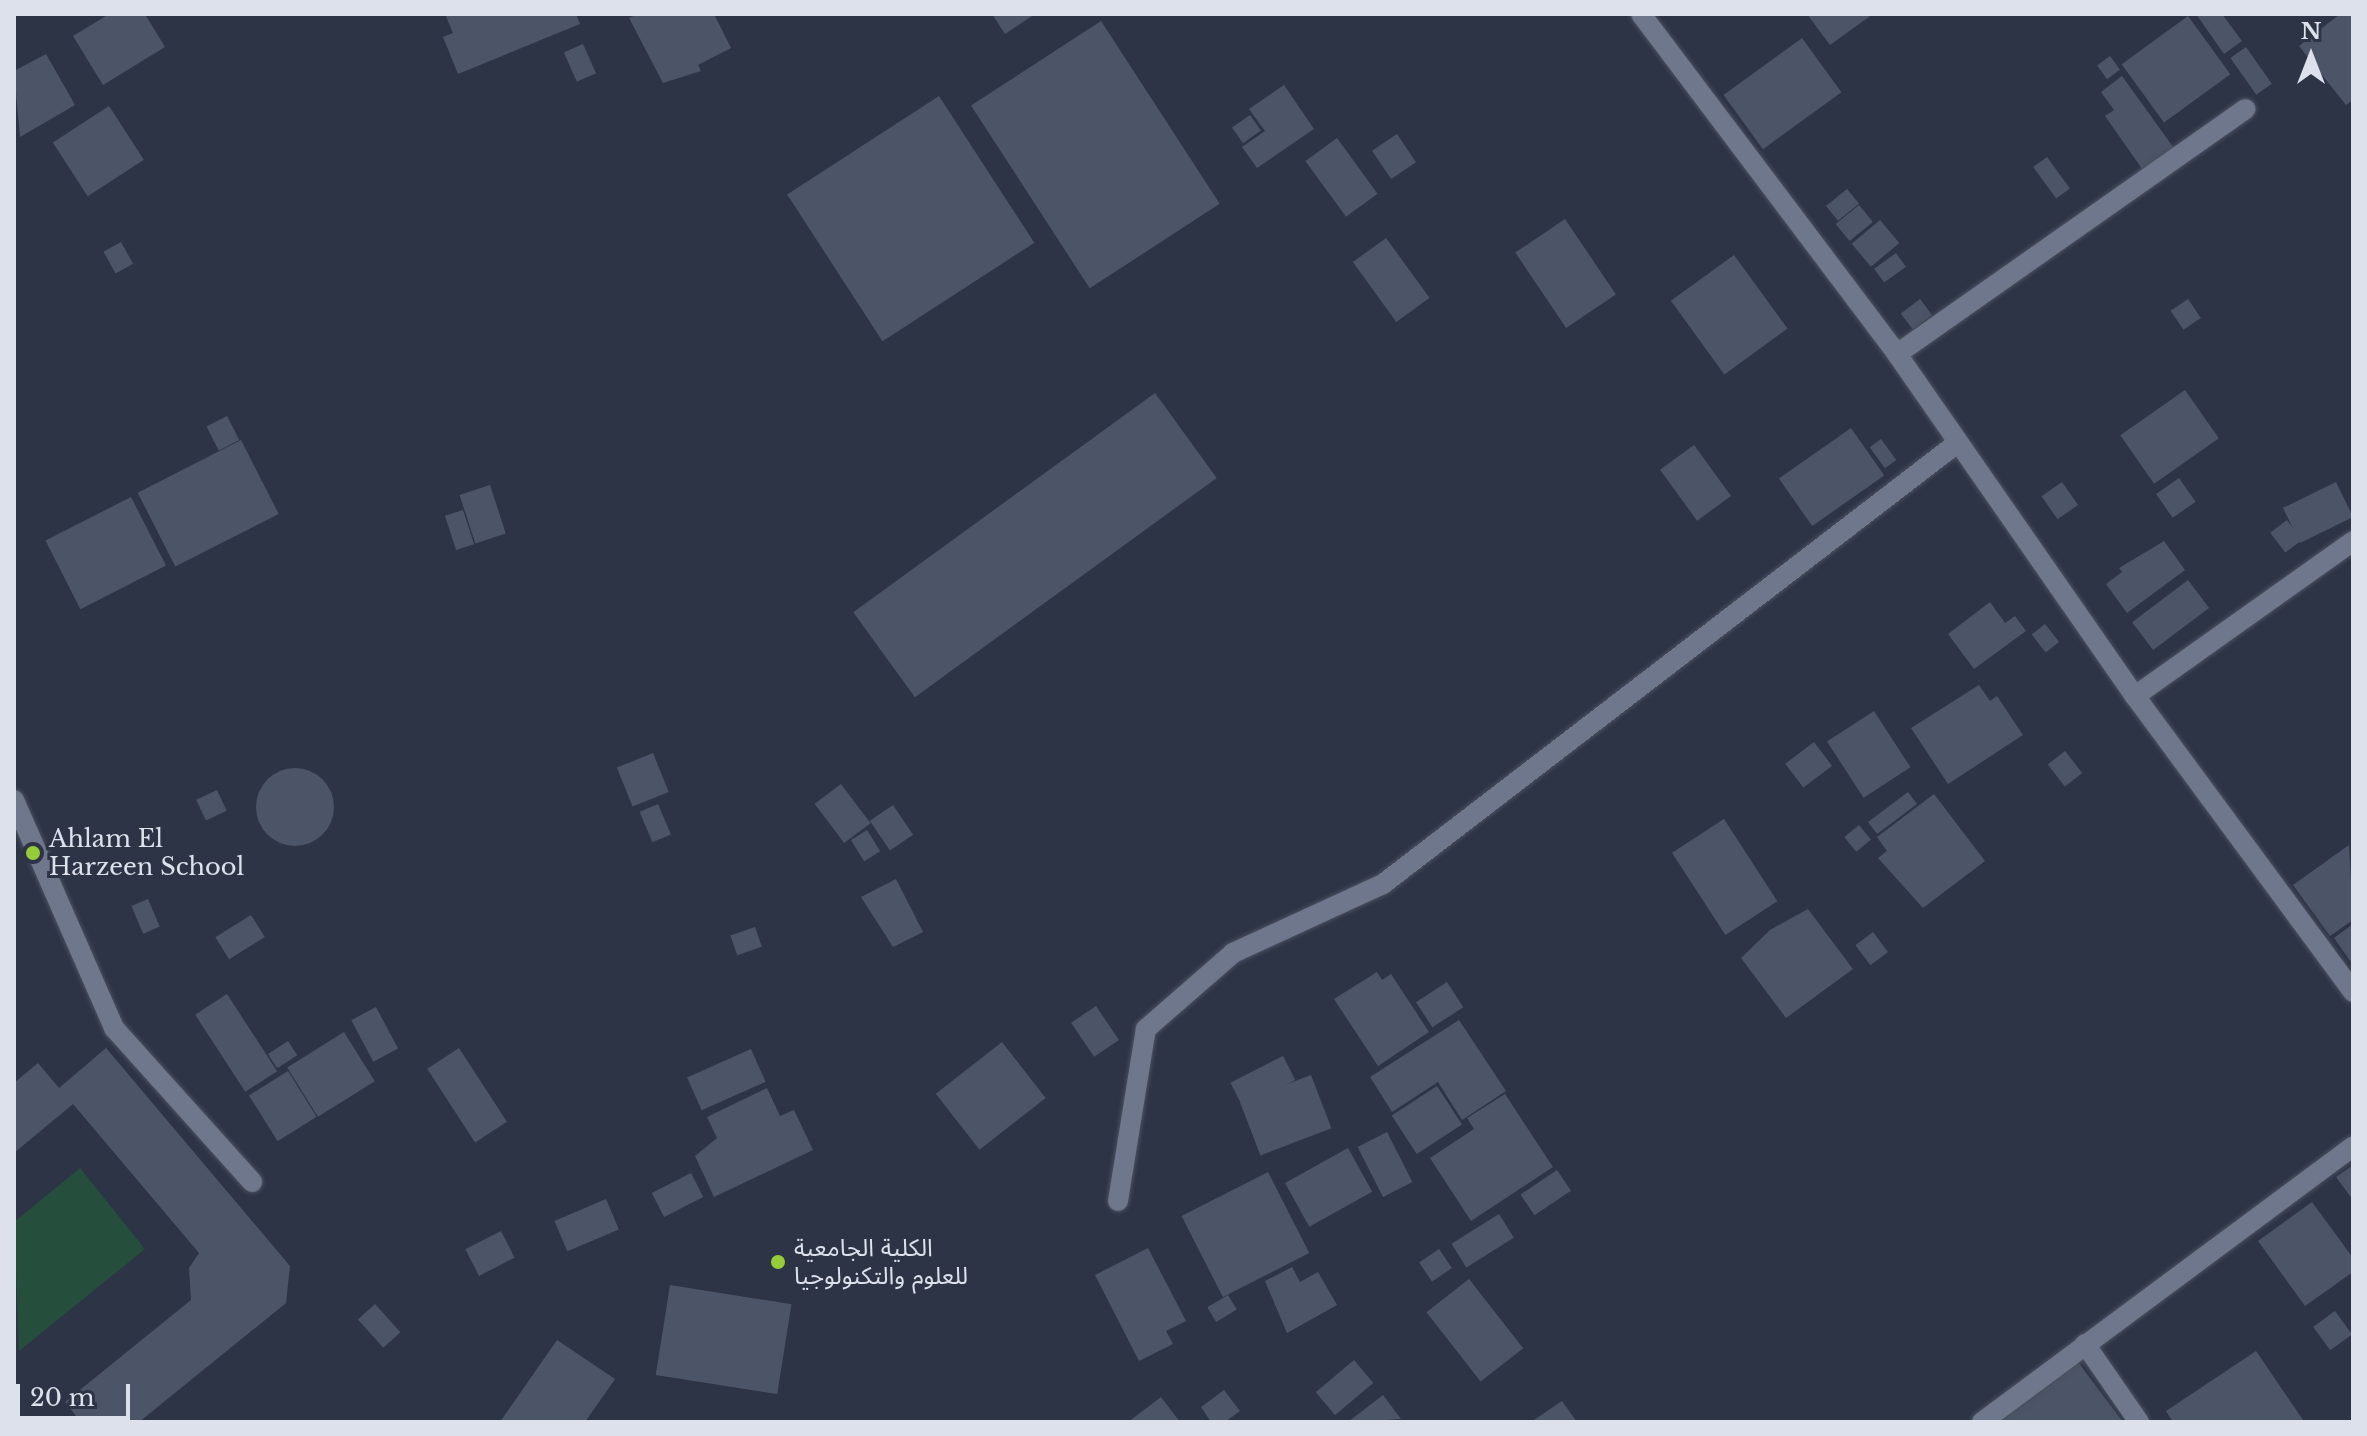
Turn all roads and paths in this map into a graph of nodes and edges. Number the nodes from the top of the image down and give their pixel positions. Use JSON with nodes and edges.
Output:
{"nodes":[{"id":1,"x":1641,"y":14,"type":"edge"},
{"id":2,"x":2246,"y":109,"type":"dead end"},
{"id":3,"x":1897,"y":354,"type":"junction"},
{"id":4,"x":1956,"y":444,"type":"junction"},
{"id":5,"x":2353,"y":541,"type":"edge"},
{"id":6,"x":2135,"y":696,"type":"junction"},
{"id":7,"x":14,"y":800,"type":"edge"},
{"id":8,"x":2353,"y":992,"type":"edge"},
{"id":9,"x":2353,"y":1146,"type":"edge"},
{"id":10,"x":252,"y":1182,"type":"dead end"},
{"id":11,"x":1118,"y":1201,"type":"dead end"},
{"id":12,"x":2085,"y":1344,"type":"junction"},
{"id":13,"x":1982,"y":1422,"type":"edge"},
{"id":14,"x":2139,"y":1422,"type":"edge"}],
"edges":[{"from":1,"to":3,"type":"street"},
{"from":2,"to":3,"type":"street"},
{"from":3,"to":4,"type":"street"},
{"from":4,"to":6,"type":"street"},
{"from":4,"to":11,"type":"street"},
{"from":5,"to":6,"type":"street"},
{"from":6,"to":8,"type":"street"},
{"from":7,"to":10,"type":"street"},
{"from":9,"to":12,"type":"street"},
{"from":12,"to":13,"type":"street"},
{"from":12,"to":14,"type":"street"}]}
